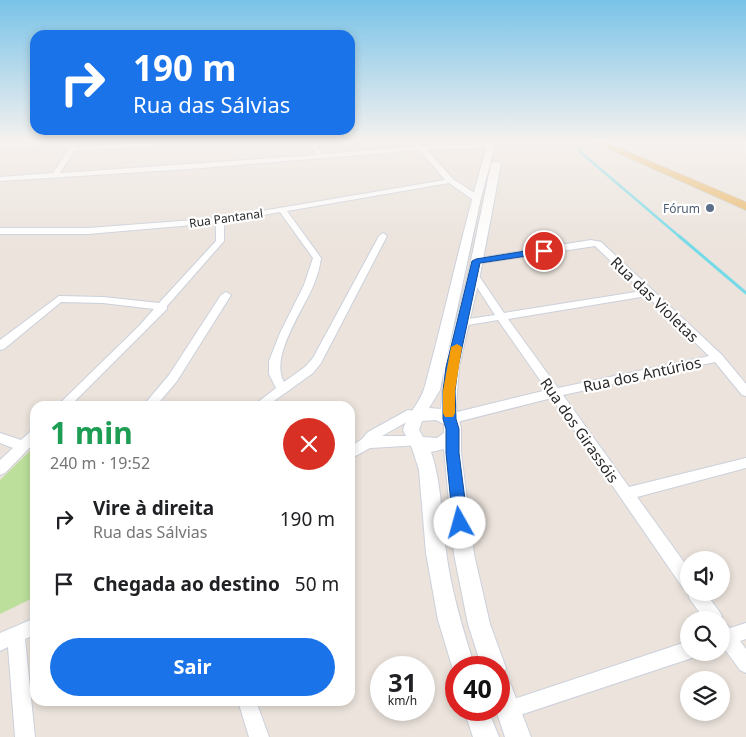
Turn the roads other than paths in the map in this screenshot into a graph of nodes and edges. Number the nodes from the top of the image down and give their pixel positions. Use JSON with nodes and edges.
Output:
{"nodes":[{"id":1,"x":48,"y":176,"type":"edge"},
{"id":2,"x":446,"y":176,"type":"edge"},
{"id":3,"x":483,"y":176,"type":"edge"},
{"id":4,"x":489,"y":176,"type":"edge"},
{"id":5,"x":678,"y":176,"type":"edge"},
{"id":6,"x":699,"y":176,"type":"edge"},
{"id":7,"x":0,"y":179,"type":"edge"},
{"id":8,"x":450,"y":181,"type":"junction"},
{"id":9,"x":746,"y":196,"type":"edge"},
{"id":10,"x":476,"y":198,"type":"junction"},
{"id":11,"x":746,"y":206,"type":"edge"},
{"id":12,"x":282,"y":210,"type":"junction"},
{"id":13,"x":220,"y":220,"type":"junction"},
{"id":14,"x":0,"y":231,"type":"edge"},
{"id":15,"x":383,"y":236,"type":"dead end"},
{"id":16,"x":475,"y":268,"type":"junction"},
{"id":17,"x":647,"y":292,"type":"junction"},
{"id":18,"x":226,"y":295,"type":"dead end"},
{"id":19,"x":48,"y":306,"type":"joint"},
{"id":20,"x":163,"y":307,"type":"junction"},
{"id":21,"x":502,"y":318,"type":"junction"},
{"id":22,"x":462,"y":323,"type":"junction"},
{"id":23,"x":0,"y":346,"type":"edge"},
{"id":24,"x":718,"y":358,"type":"junction"},
{"id":25,"x":283,"y":390,"type":"junction"},
{"id":26,"x":554,"y":392,"type":"junction"},
{"id":27,"x":746,"y":392,"type":"edge"},
{"id":28,"x":68,"y":401,"type":"edge"},
{"id":29,"x":153,"y":401,"type":"edge"},
{"id":30,"x":266,"y":401,"type":"edge"},
{"id":31,"x":418,"y":415,"type":"junction"},
{"id":32,"x":450,"y":419,"type":"junction"},
{"id":33,"x":451,"y":437,"type":"junction"},
{"id":34,"x":0,"y":438,"type":"edge"},
{"id":35,"x":30,"y":439,"type":"edge"},
{"id":36,"x":416,"y":442,"type":"junction"},
{"id":37,"x":367,"y":443,"type":"junction"},
{"id":38,"x":22,"y":446,"type":"junction"},
{"id":39,"x":355,"y":451,"type":"edge"},
{"id":40,"x":746,"y":463,"type":"edge"},
{"id":41,"x":0,"y":469,"type":"edge"},
{"id":42,"x":626,"y":494,"type":"junction"},
{"id":43,"x":680,"y":570,"type":"edge"},
{"id":44,"x":30,"y":628,"type":"edge"},
{"id":45,"x":746,"y":631,"type":"edge"},
{"id":46,"x":730,"y":634,"type":"edge"},
{"id":47,"x":8,"y":639,"type":"edge"},
{"id":48,"x":730,"y":644,"type":"edge"},
{"id":49,"x":680,"y":653,"type":"edge"},
{"id":50,"x":460,"y":656,"type":"edge"},
{"id":51,"x":490,"y":656,"type":"edge"},
{"id":52,"x":746,"y":664,"type":"edge"},
{"id":53,"x":249,"y":706,"type":"edge"},
{"id":54,"x":510,"y":709,"type":"edge"},
{"id":55,"x":510,"y":715,"type":"edge"},
{"id":56,"x":480,"y":721,"type":"edge"},
{"id":57,"x":25,"y":737,"type":"edge"},
{"id":58,"x":259,"y":737,"type":"edge"},
{"id":59,"x":486,"y":737,"type":"edge"},
{"id":60,"x":518,"y":737,"type":"edge"}],
"edges":[{"from":1,"to":7,"type":"street"},
{"from":2,"to":8,"type":"street"},
{"from":3,"to":10,"type":"street"},
{"from":4,"to":16,"type":"street"},
{"from":5,"to":11,"type":"main road"},
{"from":6,"to":9,"type":"main road"},
{"from":8,"to":10,"type":"street"},
{"from":8,"to":12,"type":"street","name":"Rua Pantanal"},
{"from":10,"to":31,"type":"street"},
{"from":12,"to":13,"type":"street","name":"Rua Pantanal"},
{"from":12,"to":25,"type":"street"},
{"from":13,"to":14,"type":"street","name":"Rua Pantanal"},
{"from":13,"to":20,"type":"street"},
{"from":15,"to":25,"type":"street"},
{"from":16,"to":17,"type":"street","name":"Rua das Violetas"},
{"from":16,"to":21,"type":"street","name":"Rua dos Girassóis"},
{"from":16,"to":22,"type":"street"},
{"from":17,"to":21,"type":"street"},
{"from":17,"to":24,"type":"street","name":"Rua das Violetas"},
{"from":18,"to":29,"type":"street"},
{"from":19,"to":20,"type":"street"},
{"from":19,"to":23,"type":"street"},
{"from":20,"to":28,"type":"street"},
{"from":21,"to":22,"type":"street"},
{"from":21,"to":26,"type":"street","name":"Rua dos Girassóis"},
{"from":22,"to":32,"type":"street"},
{"from":24,"to":26,"type":"street","name":"Rua dos Antúrios"},
{"from":24,"to":27,"type":"street","name":"Rua das Violetas"},
{"from":25,"to":30,"type":"street"},
{"from":26,"to":32,"type":"street","name":"Rua dos Antúrios"},
{"from":26,"to":42,"type":"street","name":"Rua dos Girassóis"},
{"from":31,"to":32,"type":"street"},
{"from":31,"to":36,"type":"street"},
{"from":31,"to":37,"type":"street"},
{"from":32,"to":33,"type":"street"},
{"from":33,"to":36,"type":"street"},
{"from":33,"to":51,"type":"street"},
{"from":34,"to":38,"type":"street"},
{"from":35,"to":38,"type":"street"},
{"from":36,"to":37,"type":"street"},
{"from":36,"to":50,"type":"street"},
{"from":37,"to":39,"type":"street"},
{"from":38,"to":41,"type":"street"},
{"from":40,"to":42,"type":"street"},
{"from":42,"to":43,"type":"street","name":"Rua dos Girassóis"},
{"from":44,"to":47,"type":"street"},
{"from":45,"to":46,"type":"street"},
{"from":47,"to":57,"type":"street"},
{"from":48,"to":52,"type":"street"},
{"from":49,"to":54,"type":"street"},
{"from":53,"to":58,"type":"street"},
{"from":55,"to":60,"type":"street"},
{"from":56,"to":59,"type":"street"}]}
